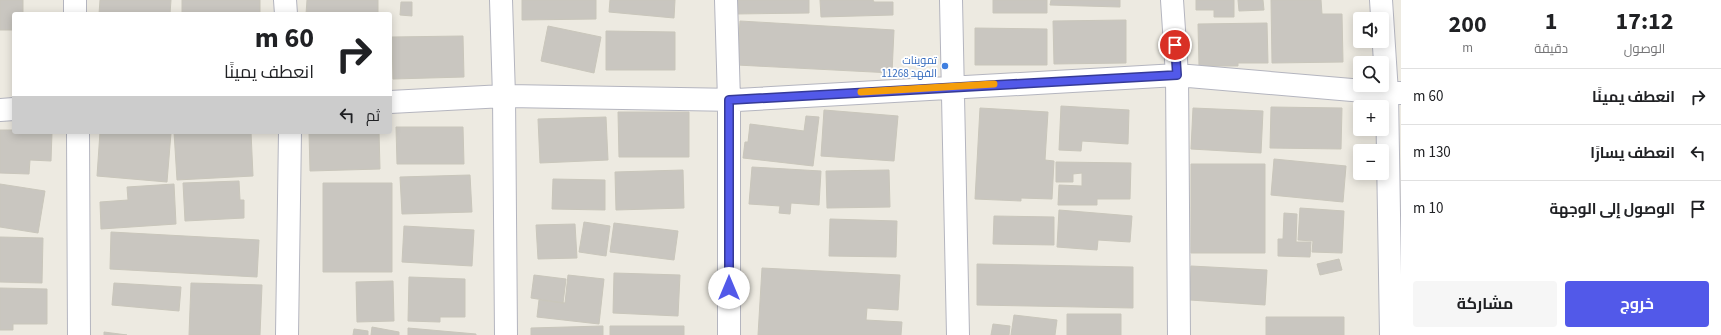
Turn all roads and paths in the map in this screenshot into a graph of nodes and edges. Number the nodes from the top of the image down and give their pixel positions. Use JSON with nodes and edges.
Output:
{"nodes":[{"id":1,"x":75,"y":0,"type":"edge"},
{"id":2,"x":286,"y":0,"type":"edge"},
{"id":3,"x":501,"y":0,"type":"edge"},
{"id":4,"x":726,"y":0,"type":"edge"},
{"id":5,"x":951,"y":0,"type":"edge"},
{"id":6,"x":1172,"y":0,"type":"edge"},
{"id":7,"x":1381,"y":0,"type":"edge"},
{"id":8,"x":75,"y":12,"type":"edge"},
{"id":9,"x":286,"y":12,"type":"edge"},
{"id":10,"x":1177,"y":75,"type":"junction"},
{"id":11,"x":954,"y":87,"type":"junction"},
{"id":12,"x":1394,"y":93,"type":"edge"},
{"id":13,"x":504,"y":96,"type":"junction"},
{"id":14,"x":729,"y":100,"type":"junction"},
{"id":15,"x":392,"y":102,"type":"edge"},
{"id":16,"x":12,"y":109,"type":"edge"},
{"id":17,"x":0,"y":110,"type":"edge"},
{"id":18,"x":78,"y":134,"type":"edge"},
{"id":19,"x":290,"y":134,"type":"edge"},
{"id":20,"x":79,"y":335,"type":"edge"},
{"id":21,"x":287,"y":335,"type":"edge"},
{"id":22,"x":506,"y":335,"type":"edge"},
{"id":23,"x":729,"y":335,"type":"edge"},
{"id":24,"x":958,"y":335,"type":"edge"},
{"id":25,"x":1179,"y":335,"type":"edge"},
{"id":26,"x":1391,"y":335,"type":"edge"}],
"edges":[{"from":1,"to":8,"type":"street"},
{"from":2,"to":9,"type":"street"},
{"from":3,"to":13,"type":"street"},
{"from":4,"to":14,"type":"street"},
{"from":5,"to":11,"type":"street"},
{"from":6,"to":10,"type":"street"},
{"from":7,"to":12,"type":"street"},
{"from":10,"to":11,"type":"street"},
{"from":10,"to":12,"type":"street"},
{"from":10,"to":25,"type":"street"},
{"from":11,"to":14,"type":"street"},
{"from":11,"to":24,"type":"street"},
{"from":12,"to":26,"type":"street"},
{"from":13,"to":14,"type":"street"},
{"from":13,"to":15,"type":"street"},
{"from":13,"to":22,"type":"street"},
{"from":14,"to":23,"type":"street"},
{"from":16,"to":17,"type":"street"},
{"from":18,"to":20,"type":"street"},
{"from":19,"to":21,"type":"street"}]}
